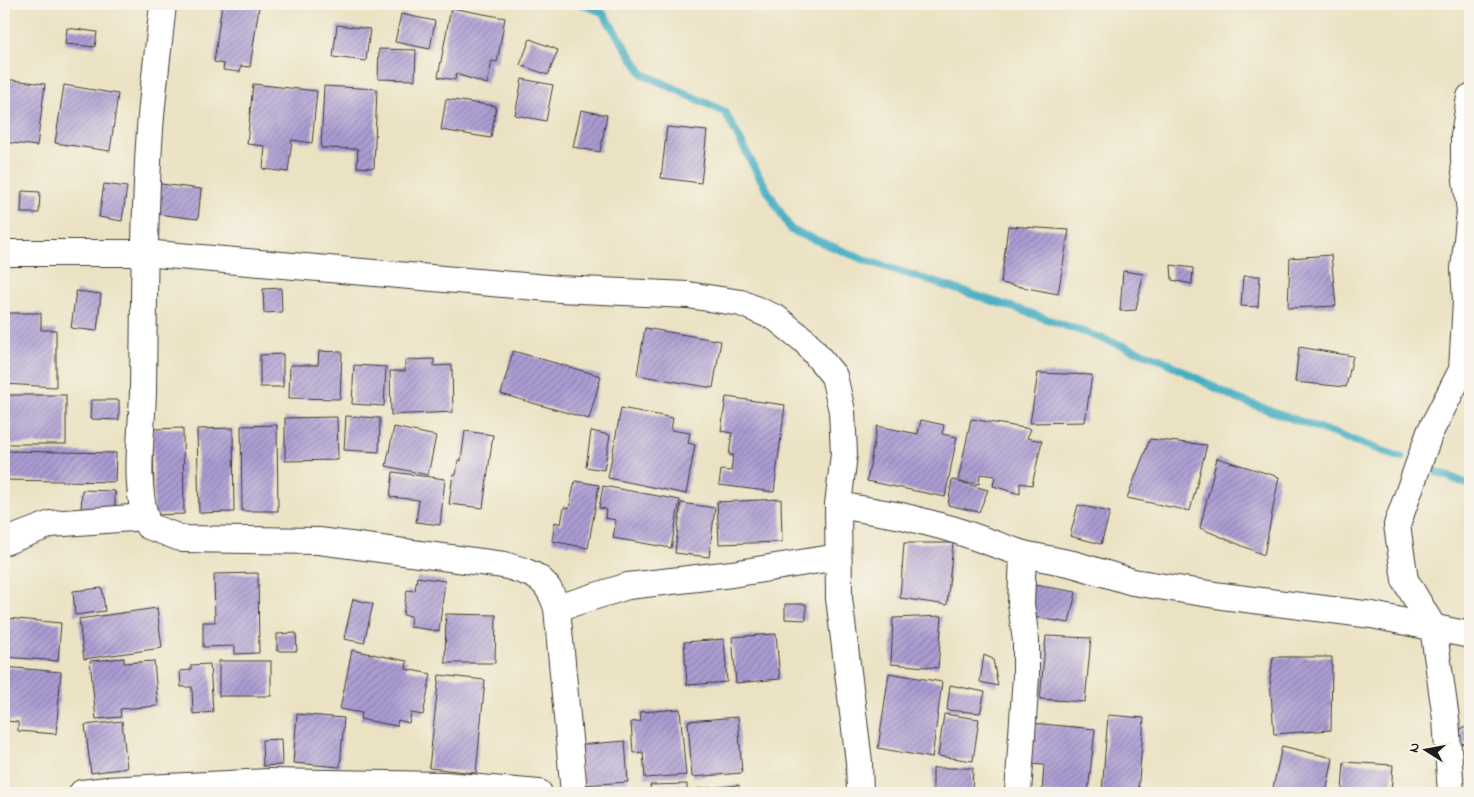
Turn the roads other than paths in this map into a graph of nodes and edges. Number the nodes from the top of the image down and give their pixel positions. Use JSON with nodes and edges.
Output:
{"nodes":[{"id":1,"x":163,"y":4,"type":"edge"},
{"id":2,"x":1470,"y":97,"type":"edge"},
{"id":3,"x":1467,"y":136,"type":"edge"},
{"id":4,"x":4,"y":253,"type":"edge"},
{"id":5,"x":144,"y":254,"type":"junction"},
{"id":6,"x":838,"y":505,"type":"junction"},
{"id":7,"x":145,"y":518,"type":"junction"},
{"id":8,"x":4,"y":542,"type":"edge"},
{"id":9,"x":1023,"y":554,"type":"junction"},
{"id":10,"x":838,"y":557,"type":"junction"},
{"id":11,"x":558,"y":608,"type":"junction"},
{"id":12,"x":1433,"y":627,"type":"junction"},
{"id":13,"x":1470,"y":635,"type":"edge"},
{"id":14,"x":82,"y":793,"type":"edge"},
{"id":15,"x":540,"y":793,"type":"edge"},
{"id":16,"x":574,"y":793,"type":"edge"},
{"id":17,"x":860,"y":793,"type":"edge"},
{"id":18,"x":1018,"y":793,"type":"edge"},
{"id":19,"x":1451,"y":793,"type":"edge"}],
"edges":[{"from":1,"to":5,"type":"street"},
{"from":2,"to":3,"type":"street"},
{"from":3,"to":12,"type":"street"},
{"from":4,"to":5,"type":"street"},
{"from":5,"to":6,"type":"street"},
{"from":5,"to":7,"type":"street"},
{"from":6,"to":9,"type":"street"},
{"from":6,"to":10,"type":"street"},
{"from":7,"to":8,"type":"street"},
{"from":7,"to":11,"type":"street"},
{"from":9,"to":12,"type":"street"},
{"from":9,"to":18,"type":"street"},
{"from":10,"to":11,"type":"street"},
{"from":10,"to":17,"type":"street"},
{"from":11,"to":16,"type":"street"},
{"from":12,"to":13,"type":"street"},
{"from":12,"to":19,"type":"street"},
{"from":14,"to":15,"type":"street"}]}
